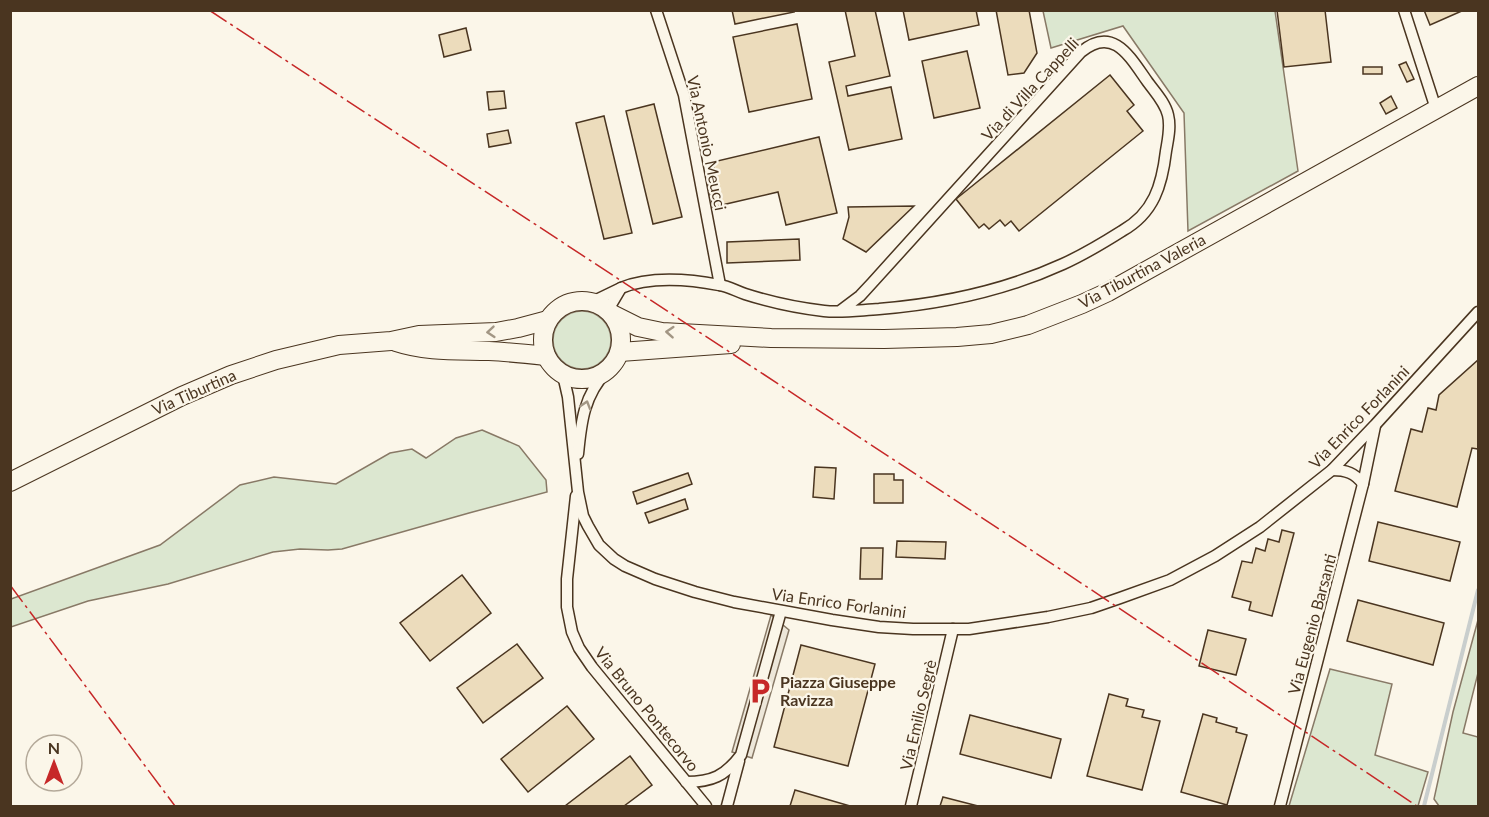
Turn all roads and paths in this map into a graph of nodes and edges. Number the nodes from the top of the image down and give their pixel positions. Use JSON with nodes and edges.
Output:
{"nodes":[{"id":1,"x":656,"y":10,"type":"edge"},
{"id":2,"x":1404,"y":10,"type":"edge"},
{"id":3,"x":1479,"y":86,"type":"edge"},
{"id":4,"x":1436,"y":109,"type":"junction"},
{"id":5,"x":720,"y":285,"type":"junction"},
{"id":6,"x":621,"y":288,"type":"junction"},
{"id":7,"x":604,"y":309,"type":"junction"},
{"id":8,"x":840,"y":311,"type":"junction"},
{"id":9,"x":1479,"y":312,"type":"edge"},
{"id":10,"x":548,"y":320,"type":"junction"},
{"id":11,"x":771,"y":338,"type":"junction"},
{"id":12,"x":391,"y":341,"type":"junction"},
{"id":13,"x":620,"y":352,"type":"junction"},
{"id":14,"x":546,"y":356,"type":"junction"},
{"id":15,"x":607,"y":371,"type":"junction"},
{"id":16,"x":563,"y":375,"type":"junction"},
{"id":17,"x":1375,"y":425,"type":"junction"},
{"id":18,"x":1332,"y":470,"type":"junction"},
{"id":19,"x":10,"y":482,"type":"edge"},
{"id":20,"x":577,"y":483,"type":"junction"},
{"id":21,"x":1363,"y":484,"type":"junction"},
{"id":22,"x":781,"y":610,"type":"junction"},
{"id":23,"x":953,"y":629,"type":"junction"},
{"id":24,"x":741,"y":755,"type":"junction"},
{"id":25,"x":686,"y":782,"type":"junction"},
{"id":26,"x":706,"y":807,"type":"edge"},
{"id":27,"x":727,"y":807,"type":"edge"},
{"id":28,"x":911,"y":807,"type":"edge"},
{"id":29,"x":1280,"y":807,"type":"edge"}],
"edges":[{"from":1,"to":5,"type":"street","name":"Via Antonio Meucci"},
{"from":2,"to":4,"type":"street"},
{"from":3,"to":4,"type":"main road","name":"Via Tiburtina Valeria"},
{"from":4,"to":11,"type":"main road","name":"Via Tiburtina Valeria"},
{"from":5,"to":6,"type":"street","name":"Via di Villa Cappelli"},
{"from":5,"to":8,"type":"street","name":"Via di Villa Cappelli"},
{"from":6,"to":7,"type":"street"},
{"from":6,"to":7,"type":"street","name":"Via di Villa Cappelli"},
{"from":7,"to":10,"type":"main road","name":"Via Tiburtina"},
{"from":11,"to":7,"type":"main road","name":"Via Tiburtina Valeria","one_way":true},
{"from":7,"to":13,"type":"main road"},
{"from":8,"to":8,"type":"street","name":"Via di Villa Cappelli"},
{"from":9,"to":17,"type":"street","name":"Via Enrico Forlanini"},
{"from":10,"to":12,"type":"main road","name":"Via Tiburtina","one_way":true},
{"from":10,"to":14,"type":"main road"},
{"from":11,"to":13,"type":"main road","name":"Via Tiburtina Valeria"},
{"from":12,"to":14,"type":"main road","name":"Via Tiburtina"},
{"from":12,"to":19,"type":"main road","name":"Via Tiburtina"},
{"from":13,"to":15,"type":"main road"},
{"from":14,"to":16,"type":"main road"},
{"from":15,"to":16,"type":"main road"},
{"from":20,"to":15,"type":"street","name":"Via Bruno Pontecorvo","one_way":true},
{"from":16,"to":20,"type":"street","name":"Via Bruno Pontecorvo"},
{"from":17,"to":18,"type":"street","name":"Via Enrico Forlanini"},
{"from":17,"to":21,"type":"street","name":"Via Eugenio Barsanti"},
{"from":18,"to":21,"type":"street"},
{"from":18,"to":23,"type":"street","name":"Via Enrico Forlanini"},
{"from":20,"to":22,"type":"street","name":"Via Enrico Forlanini"},
{"from":20,"to":25,"type":"street","name":"Via Bruno Pontecorvo"},
{"from":21,"to":29,"type":"street","name":"Via Eugenio Barsanti"},
{"from":22,"to":23,"type":"street","name":"Via Enrico Forlanini"},
{"from":22,"to":24,"type":"street"},
{"from":23,"to":28,"type":"street","name":"Via Emilio Segrè"},
{"from":24,"to":25,"type":"street"},
{"from":24,"to":27,"type":"street"},
{"from":25,"to":26,"type":"street","name":"Via Bruno Pontecorvo"}]}
